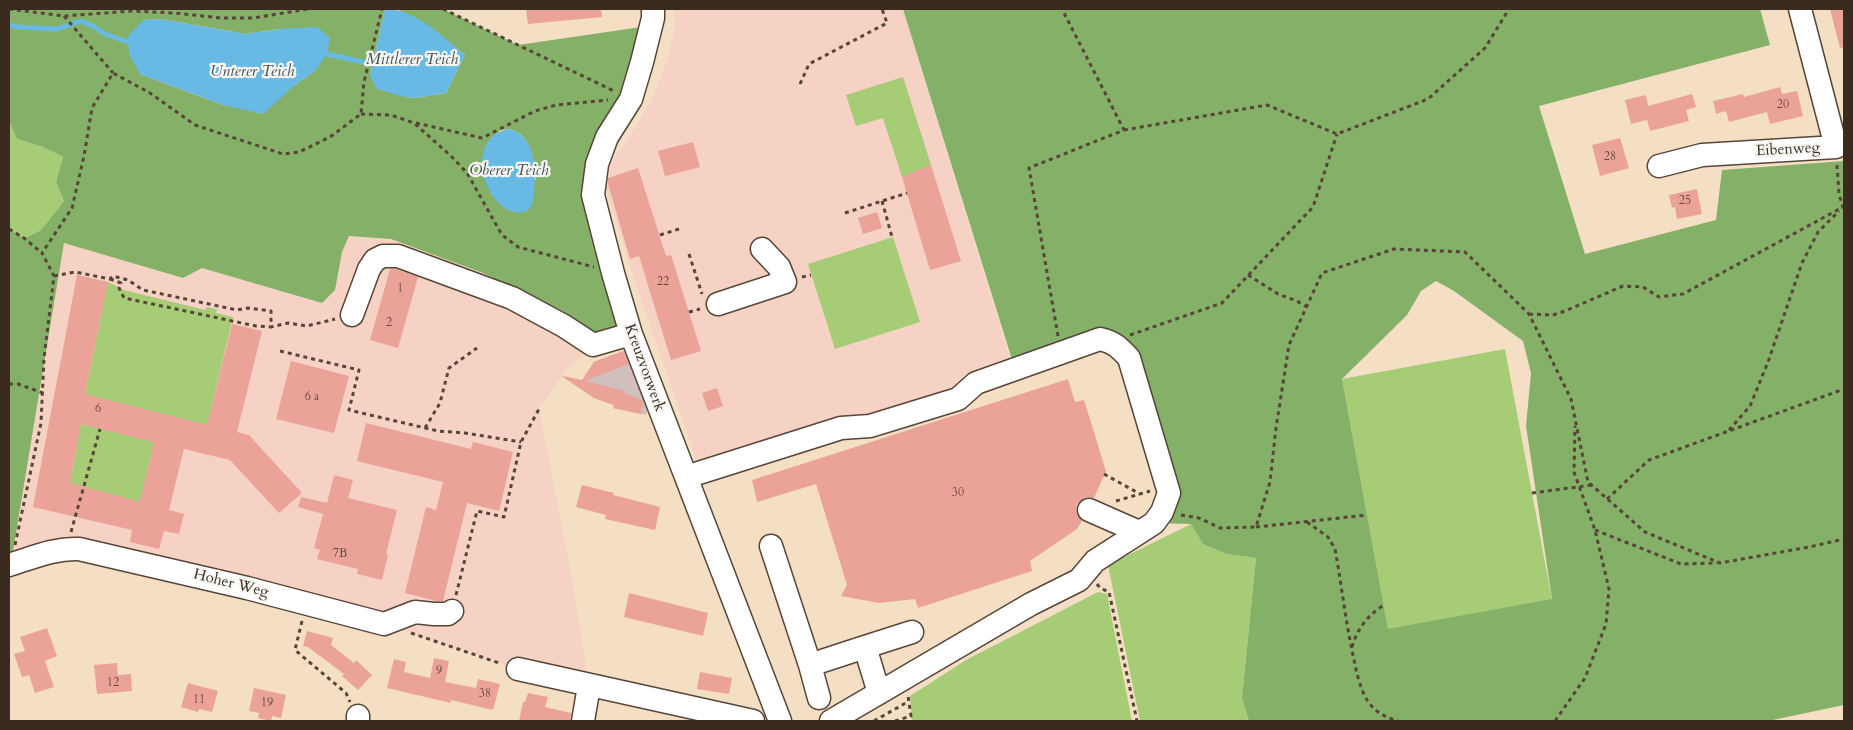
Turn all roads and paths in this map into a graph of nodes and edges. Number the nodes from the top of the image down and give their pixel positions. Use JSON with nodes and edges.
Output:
{"nodes":[{"id":1,"x":9,"y":9,"type":"edge"},
{"id":2,"x":308,"y":9,"type":"edge"},
{"id":3,"x":382,"y":9,"type":"edge"},
{"id":4,"x":443,"y":9,"type":"edge"},
{"id":5,"x":653,"y":9,"type":"edge"},
{"id":6,"x":882,"y":9,"type":"edge"},
{"id":7,"x":1062,"y":9,"type":"edge"},
{"id":8,"x":1509,"y":9,"type":"edge"},
{"id":9,"x":1800,"y":9,"type":"edge"},
{"id":10,"x":64,"y":16,"type":"junction"},
{"id":11,"x":113,"y":73,"type":"junction"},
{"id":12,"x":800,"y":84,"type":"dead end"},
{"id":13,"x":627,"y":105,"type":"junction"},
{"id":14,"x":361,"y":114,"type":"junction"},
{"id":15,"x":414,"y":123,"type":"junction"},
{"id":16,"x":1124,"y":130,"type":"junction"},
{"id":17,"x":1337,"y":134,"type":"junction"},
{"id":18,"x":1836,"y":147,"type":"junction"},
{"id":19,"x":1659,"y":166,"type":"dead end"},
{"id":20,"x":1844,"y":192,"type":"edge"},
{"id":21,"x":907,"y":193,"type":"dead end"},
{"id":22,"x":1839,"y":194,"type":"junction"},
{"id":23,"x":882,"y":201,"type":"junction"},
{"id":24,"x":1844,"y":209,"type":"edge"},
{"id":25,"x":845,"y":213,"type":"dead end"},
{"id":26,"x":9,"y":229,"type":"edge"},
{"id":27,"x":679,"y":229,"type":"dead end"},
{"id":28,"x":660,"y":236,"type":"dead end"},
{"id":29,"x":892,"y":237,"type":"dead end"},
{"id":30,"x":762,"y":249,"type":"dead end"},
{"id":31,"x":42,"y":253,"type":"junction"},
{"id":32,"x":689,"y":254,"type":"dead end"},
{"id":33,"x":613,"y":273,"type":"junction"},
{"id":34,"x":1248,"y":275,"type":"junction"},
{"id":35,"x":54,"y":276,"type":"junction"},
{"id":36,"x":110,"y":279,"type":"junction"},
{"id":37,"x":710,"y":300,"type":"joint"},
{"id":38,"x":1307,"y":307,"type":"junction"},
{"id":39,"x":1530,"y":314,"type":"junction"},
{"id":40,"x":352,"y":315,"type":"joint"},
{"id":41,"x":270,"y":327,"type":"junction"},
{"id":42,"x":631,"y":334,"type":"junction"},
{"id":43,"x":1110,"y":342,"type":"junction"},
{"id":44,"x":477,"y":348,"type":"dead end"},
{"id":45,"x":280,"y":351,"type":"dead end"},
{"id":46,"x":1061,"y":353,"type":"junction"},
{"id":47,"x":9,"y":384,"type":"edge"},
{"id":48,"x":1844,"y":389,"type":"edge"},
{"id":49,"x":44,"y":393,"type":"junction"},
{"id":50,"x":539,"y":408,"type":"dead end"},
{"id":51,"x":1575,"y":420,"type":"junction"},
{"id":52,"x":100,"y":429,"type":"dead end"},
{"id":53,"x":425,"y":429,"type":"junction"},
{"id":54,"x":1728,"y":431,"type":"junction"},
{"id":55,"x":521,"y":442,"type":"junction"},
{"id":56,"x":1104,"y":474,"type":"dead end"},
{"id":57,"x":686,"y":477,"type":"junction"},
{"id":58,"x":1592,"y":485,"type":"junction"},
{"id":59,"x":1168,"y":487,"type":"junction"},
{"id":60,"x":1580,"y":488,"type":"junction"},
{"id":61,"x":1532,"y":493,"type":"dead end"},
{"id":62,"x":1140,"y":494,"type":"junction"},
{"id":63,"x":1607,"y":498,"type":"junction"},
{"id":64,"x":1089,"y":510,"type":"joint"},
{"id":65,"x":1367,"y":515,"type":"dead end"},
{"id":66,"x":1188,"y":517,"type":"dead end"},
{"id":67,"x":1307,"y":522,"type":"junction"},
{"id":68,"x":73,"y":523,"type":"dead end"},
{"id":69,"x":1256,"y":527,"type":"junction"},
{"id":70,"x":1595,"y":530,"type":"junction"},
{"id":71,"x":1139,"y":532,"type":"junction"},
{"id":72,"x":1844,"y":539,"type":"edge"},
{"id":73,"x":771,"y":546,"type":"dead end"},
{"id":74,"x":1720,"y":563,"type":"junction"},
{"id":75,"x":9,"y":565,"type":"edge"},
{"id":76,"x":1100,"y":588,"type":"dead end"},
{"id":77,"x":1384,"y":605,"type":"dead end"},
{"id":78,"x":452,"y":611,"type":"joint"},
{"id":79,"x":304,"y":616,"type":"dead end"},
{"id":80,"x":384,"y":624,"type":"junction"},
{"id":81,"x":912,"y":632,"type":"dead end"},
{"id":82,"x":865,"y":647,"type":"junction"},
{"id":83,"x":1351,"y":649,"type":"junction"},
{"id":84,"x":810,"y":665,"type":"junction"},
{"id":85,"x":518,"y":669,"type":"joint"},
{"id":86,"x":589,"y":686,"type":"junction"},
{"id":87,"x":879,"y":693,"type":"junction"},
{"id":88,"x":819,"y":698,"type":"dead end"},
{"id":89,"x":358,"y":718,"type":"edge"},
{"id":90,"x":583,"y":721,"type":"edge"},
{"id":91,"x":753,"y":721,"type":"edge"},
{"id":92,"x":780,"y":721,"type":"edge"},
{"id":93,"x":831,"y":721,"type":"edge"},
{"id":94,"x":1136,"y":721,"type":"edge"},
{"id":95,"x":1398,"y":721,"type":"edge"},
{"id":96,"x":1555,"y":721,"type":"edge"}],
"edges":[{"from":1,"to":10,"type":"path"},
{"from":2,"to":10,"type":"path"},
{"from":3,"to":14,"type":"path"},
{"from":4,"to":13,"type":"path"},
{"from":5,"to":13,"type":"street","name":"Kreuzvorwerk"},
{"from":6,"to":12,"type":"path"},
{"from":7,"to":16,"type":"path"},
{"from":8,"to":17,"type":"path"},
{"from":9,"to":18,"type":"street","name":"Eibenweg"},
{"from":10,"to":11,"type":"path"},
{"from":11,"to":14,"type":"path"},
{"from":11,"to":31,"type":"path"},
{"from":13,"to":15,"type":"path"},
{"from":13,"to":33,"type":"street","name":"Kreuzvorwerk"},
{"from":14,"to":15,"type":"path"},
{"from":15,"to":33,"type":"path"},
{"from":16,"to":17,"type":"path"},
{"from":16,"to":46,"type":"path"},
{"from":17,"to":34,"type":"path"},
{"from":18,"to":19,"type":"street","name":"Eibenweg"},
{"from":18,"to":22,"type":"path"},
{"from":20,"to":22,"type":"path"},
{"from":21,"to":23,"type":"path"},
{"from":22,"to":24,"type":"path"},
{"from":23,"to":25,"type":"path"},
{"from":23,"to":29,"type":"path"},
{"from":24,"to":39,"type":"path"},
{"from":24,"to":54,"type":"path"},
{"from":26,"to":31,"type":"path"},
{"from":27,"to":28,"type":"path"},
{"from":30,"to":37,"type":"street"},
{"from":31,"to":35,"type":"path"},
{"from":32,"to":37,"type":"path"},
{"from":33,"to":42,"type":"street","name":"Kreuzvorwerk"},
{"from":34,"to":38,"type":"path"},
{"from":34,"to":43,"type":"path"},
{"from":35,"to":36,"type":"path"},
{"from":35,"to":49,"type":"path"},
{"from":36,"to":41,"type":"path"},
{"from":36,"to":41,"type":"path"},
{"from":38,"to":39,"type":"path"},
{"from":38,"to":69,"type":"path"},
{"from":39,"to":51,"type":"path"},
{"from":40,"to":41,"type":"path"},
{"from":40,"to":42,"type":"street"},
{"from":42,"to":57,"type":"street","name":"Kreuzvorwerk"},
{"from":43,"to":46,"type":"street"},
{"from":43,"to":59,"type":"street"},
{"from":44,"to":53,"type":"path"},
{"from":45,"to":53,"type":"path"},
{"from":46,"to":57,"type":"street"},
{"from":47,"to":49,"type":"path"},
{"from":48,"to":54,"type":"path"},
{"from":49,"to":75,"type":"path"},
{"from":50,"to":55,"type":"path"},
{"from":51,"to":58,"type":"path"},
{"from":51,"to":60,"type":"path"},
{"from":52,"to":68,"type":"path"},
{"from":53,"to":55,"type":"path"},
{"from":54,"to":63,"type":"path"},
{"from":55,"to":78,"type":"path"},
{"from":56,"to":62,"type":"path"},
{"from":57,"to":92,"type":"street","name":"Kreuzvorwerk"},
{"from":58,"to":60,"type":"path"},
{"from":58,"to":63,"type":"path"},
{"from":59,"to":62,"type":"path"},
{"from":59,"to":71,"type":"street"},
{"from":60,"to":61,"type":"path"},
{"from":60,"to":70,"type":"path"},
{"from":62,"to":64,"type":"path"},
{"from":63,"to":74,"type":"path"},
{"from":64,"to":71,"type":"street"},
{"from":65,"to":67,"type":"path"},
{"from":66,"to":69,"type":"path"},
{"from":67,"to":69,"type":"path"},
{"from":67,"to":83,"type":"path"},
{"from":70,"to":74,"type":"path"},
{"from":70,"to":96,"type":"path"},
{"from":71,"to":87,"type":"street"},
{"from":72,"to":74,"type":"path"},
{"from":73,"to":84,"type":"street"},
{"from":75,"to":80,"type":"street","name":"Hoher Weg"},
{"from":76,"to":94,"type":"path"},
{"from":77,"to":83,"type":"path"},
{"from":78,"to":80,"type":"street"},
{"from":79,"to":89,"type":"path"},
{"from":80,"to":85,"type":"path"},
{"from":81,"to":82,"type":"street"},
{"from":82,"to":84,"type":"street"},
{"from":82,"to":87,"type":"street"},
{"from":83,"to":95,"type":"path"},
{"from":84,"to":88,"type":"street"},
{"from":85,"to":86,"type":"street"},
{"from":86,"to":90,"type":"street"},
{"from":86,"to":91,"type":"street"},
{"from":87,"to":93,"type":"street"}]}
